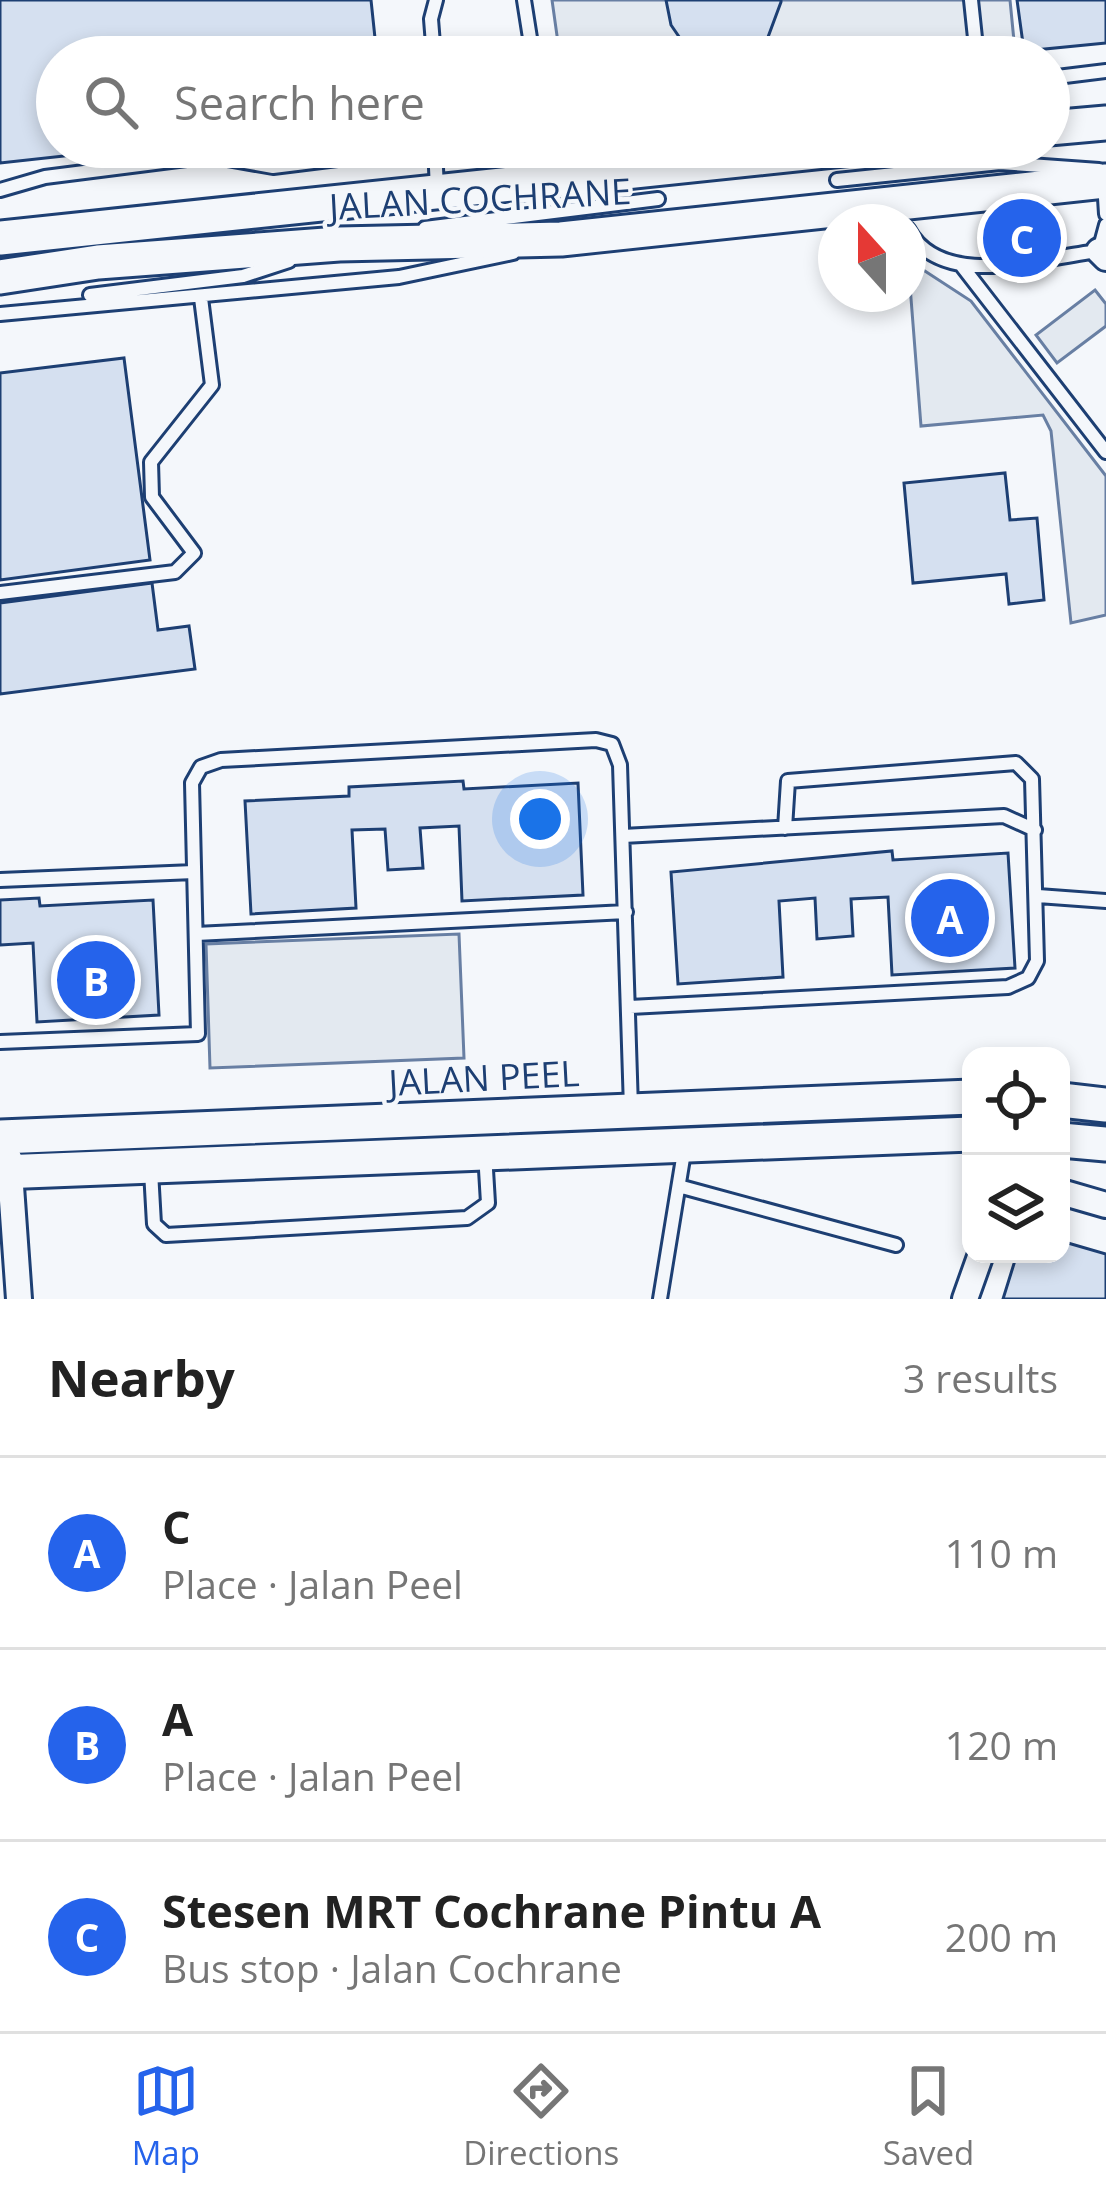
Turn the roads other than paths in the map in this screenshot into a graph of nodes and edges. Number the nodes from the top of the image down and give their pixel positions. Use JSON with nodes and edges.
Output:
{"nodes":[{"id":1,"x":436,"y":0,"type":"edge"},
{"id":2,"x":524,"y":0,"type":"edge"},
{"id":3,"x":971,"y":0,"type":"edge"},
{"id":4,"x":432,"y":36,"type":"edge"},
{"id":5,"x":530,"y":36,"type":"edge"},
{"id":6,"x":972,"y":36,"type":"edge"},
{"id":7,"x":1106,"y":71,"type":"edge"},
{"id":8,"x":1070,"y":75,"type":"edge"},
{"id":9,"x":1106,"y":123,"type":"edge"},
{"id":10,"x":1070,"y":126,"type":"edge"},
{"id":11,"x":1070,"y":166,"type":"edge"},
{"id":12,"x":116,"y":168,"type":"edge"},
{"id":13,"x":436,"y":168,"type":"edge"},
{"id":14,"x":558,"y":168,"type":"edge"},
{"id":15,"x":661,"y":168,"type":"edge"},
{"id":16,"x":952,"y":168,"type":"edge"},
{"id":17,"x":565,"y":178,"type":"junction"},
{"id":18,"x":837,"y":180,"type":"dead end"},
{"id":19,"x":1106,"y":187,"type":"edge"},
{"id":20,"x":0,"y":190,"type":"edge"},
{"id":21,"x":437,"y":190,"type":"junction"},
{"id":22,"x":658,"y":199,"type":"dead end"},
{"id":23,"x":926,"y":214,"type":"edge"},
{"id":24,"x":818,"y":223,"type":"edge"},
{"id":25,"x":1106,"y":226,"type":"edge"},
{"id":26,"x":0,"y":236,"type":"edge"},
{"id":27,"x":561,"y":239,"type":"junction"},
{"id":28,"x":339,"y":244,"type":"junction"},
{"id":29,"x":926,"y":245,"type":"edge"},
{"id":30,"x":1102,"y":254,"type":"edge"},
{"id":31,"x":962,"y":266,"type":"junction"},
{"id":32,"x":0,"y":277,"type":"edge"},
{"id":33,"x":90,"y":295,"type":"dead end"},
{"id":34,"x":202,"y":298,"type":"junction"},
{"id":35,"x":0,"y":314,"type":"edge"},
{"id":36,"x":1106,"y":452,"type":"edge"},
{"id":37,"x":0,"y":593,"type":"edge"},
{"id":38,"x":785,"y":828,"type":"junction"},
{"id":39,"x":1035,"y":830,"type":"junction"},
{"id":40,"x":623,"y":836,"type":"junction"},
{"id":41,"x":194,"y":872,"type":"junction"},
{"id":42,"x":0,"y":880,"type":"edge"},
{"id":43,"x":1038,"y":896,"type":"junction"},
{"id":44,"x":1106,"y":901,"type":"edge"},
{"id":45,"x":626,"y":912,"type":"junction"},
{"id":46,"x":196,"y":934,"type":"junction"},
{"id":47,"x":630,"y":1007,"type":"junction"},
{"id":48,"x":0,"y":1042,"type":"edge"},
{"id":49,"x":962,"y":1097,"type":"edge"},
{"id":50,"x":1070,"y":1101,"type":"edge"},
{"id":51,"x":1106,"y":1105,"type":"edge"},
{"id":52,"x":631,"y":1111,"type":"junction"},
{"id":53,"x":962,"y":1134,"type":"edge"},
{"id":54,"x":4,"y":1137,"type":"edge"},
{"id":55,"x":1070,"y":1141,"type":"edge"},
{"id":56,"x":685,"y":1144,"type":"junction"},
{"id":57,"x":1106,"y":1144,"type":"edge"},
{"id":58,"x":485,"y":1152,"type":"junction"},
{"id":59,"x":151,"y":1166,"type":"junction"},
{"id":60,"x":5,"y":1172,"type":"edge"},
{"id":61,"x":682,"y":1187,"type":"junction"},
{"id":62,"x":1070,"y":1195,"type":"edge"},
{"id":63,"x":1106,"y":1205,"type":"edge"},
{"id":64,"x":896,"y":1245,"type":"dead end"},
{"id":65,"x":978,"y":1263,"type":"edge"},
{"id":66,"x":19,"y":1299,"type":"edge"},
{"id":67,"x":660,"y":1299,"type":"edge"},
{"id":68,"x":965,"y":1299,"type":"edge"}],
"edges":[{"from":1,"to":4,"type":"lane"},
{"from":2,"to":5,"type":"lane"},
{"from":3,"to":6,"type":"lane"},
{"from":7,"to":8,"type":"lane"},
{"from":9,"to":10,"type":"street"},
{"from":11,"to":19,"type":"lane"},
{"from":12,"to":20,"type":"lane"},
{"from":13,"to":21,"type":"lane"},
{"from":14,"to":17,"type":"lane"},
{"from":15,"to":17,"type":"street","name":"JALAN COCHRANE"},
{"from":16,"to":18,"type":"lane"},
{"from":17,"to":21,"type":"street","name":"JALAN COCHRANE"},
{"from":19,"to":23,"type":"street","name":"JALAN COCHRANE"},
{"from":21,"to":26,"type":"street","name":"JALAN COCHRANE"},
{"from":22,"to":28,"type":"lane"},
{"from":24,"to":27,"type":"street","name":"JALAN COCHRANE"},
{"from":25,"to":30,"type":"lane"},
{"from":27,"to":28,"type":"street","name":"JALAN COCHRANE"},
{"from":27,"to":34,"type":"lane"},
{"from":28,"to":32,"type":"street","name":"JALAN COCHRANE"},
{"from":28,"to":33,"type":"lane"},
{"from":29,"to":31,"type":"lane"},
{"from":30,"to":31,"type":"lane"},
{"from":31,"to":36,"type":"lane"},
{"from":34,"to":35,"type":"lane"},
{"from":34,"to":37,"type":"lane"},
{"from":38,"to":39,"type":"lane"},
{"from":38,"to":39,"type":"lane"},
{"from":38,"to":40,"type":"lane"},
{"from":39,"to":43,"type":"lane"},
{"from":40,"to":41,"type":"lane"},
{"from":40,"to":45,"type":"lane"},
{"from":41,"to":42,"type":"lane"},
{"from":41,"to":46,"type":"lane"},
{"from":43,"to":44,"type":"lane"},
{"from":43,"to":47,"type":"lane"},
{"from":45,"to":46,"type":"lane"},
{"from":45,"to":47,"type":"lane"},
{"from":46,"to":48,"type":"lane"},
{"from":47,"to":52,"type":"lane"},
{"from":49,"to":52,"type":"street","name":"JALAN PEEL"},
{"from":50,"to":51,"type":"street"},
{"from":52,"to":54,"type":"street","name":"JALAN PEEL"},
{"from":53,"to":56,"type":"street","name":"JALAN PEEL"},
{"from":54,"to":60,"type":"street"},
{"from":55,"to":57,"type":"street"},
{"from":56,"to":58,"type":"street","name":"JALAN PEEL"},
{"from":56,"to":61,"type":"lane"},
{"from":58,"to":59,"type":"street","name":"JALAN PEEL"},
{"from":58,"to":59,"type":"lane"},
{"from":59,"to":60,"type":"street","name":"JALAN PEEL"},
{"from":60,"to":66,"type":"street"},
{"from":61,"to":64,"type":"lane"},
{"from":61,"to":67,"type":"lane"},
{"from":62,"to":63,"type":"street"},
{"from":65,"to":68,"type":"street"}]}
